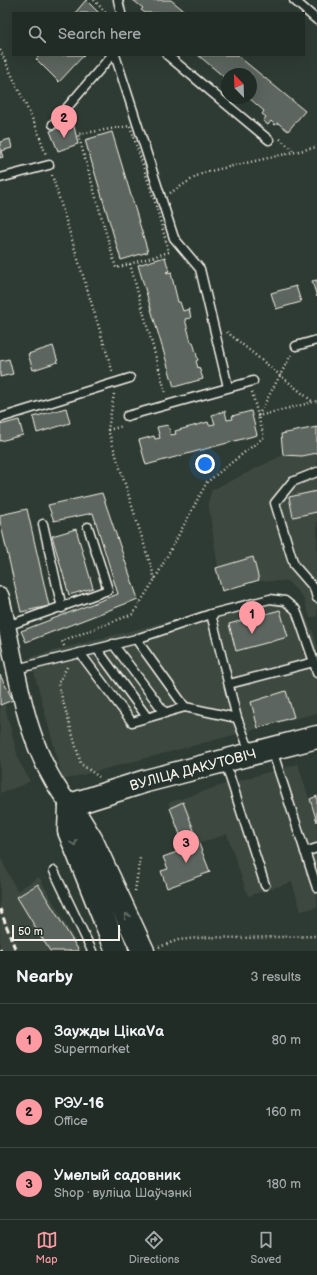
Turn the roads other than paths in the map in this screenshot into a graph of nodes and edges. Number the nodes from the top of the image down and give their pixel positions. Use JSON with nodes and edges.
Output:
{"nodes":[{"id":1,"x":118,"y":0,"type":"edge"},
{"id":2,"x":294,"y":0,"type":"edge"},
{"id":3,"x":121,"y":12,"type":"edge"},
{"id":4,"x":317,"y":20,"type":"edge"},
{"id":5,"x":111,"y":56,"type":"edge"},
{"id":6,"x":115,"y":56,"type":"edge"},
{"id":7,"x":168,"y":56,"type":"edge"},
{"id":8,"x":53,"y":124,"type":"dead end"},
{"id":9,"x":268,"y":140,"type":"dead end"},
{"id":10,"x":49,"y":165,"type":"road end"},
{"id":11,"x":0,"y":178,"type":"edge"},
{"id":12,"x":317,"y":340,"type":"edge"},
{"id":13,"x":296,"y":346,"type":"road end"},
{"id":14,"x":130,"y":378,"type":"dead end"},
{"id":15,"x":253,"y":381,"type":"dead end"},
{"id":16,"x":228,"y":387,"type":"junction"},
{"id":17,"x":127,"y":416,"type":"dead end"},
{"id":18,"x":0,"y":418,"type":"edge"},
{"id":19,"x":317,"y":472,"type":"edge"},
{"id":20,"x":43,"y":524,"type":"dead end"},
{"id":21,"x":88,"y":527,"type":"dead end"},
{"id":22,"x":0,"y":596,"type":"edge"},
{"id":23,"x":317,"y":598,"type":"edge"},
{"id":24,"x":62,"y":608,"type":"junction"},
{"id":25,"x":211,"y":614,"type":"junction"},
{"id":26,"x":7,"y":626,"type":"junction"},
{"id":27,"x":136,"y":638,"type":"junction"},
{"id":28,"x":113,"y":644,"type":"junction"},
{"id":29,"x":97,"y":649,"type":"junction"},
{"id":30,"x":80,"y":653,"type":"junction"},
{"id":31,"x":314,"y":662,"type":"junction"},
{"id":32,"x":16,"y":669,"type":"junction"},
{"id":33,"x":317,"y":673,"type":"edge"},
{"id":34,"x":229,"y":684,"type":"junction"},
{"id":35,"x":185,"y":707,"type":"junction"},
{"id":36,"x":165,"y":713,"type":"junction"},
{"id":37,"x":148,"y":717,"type":"junction"},
{"id":38,"x":236,"y":718,"type":"junction"},
{"id":39,"x":317,"y":737,"type":"edge"},
{"id":40,"x":261,"y":752,"type":"junction"},
{"id":41,"x":225,"y":761,"type":"junction"},
{"id":42,"x":105,"y":784,"type":"junction"},
{"id":43,"x":70,"y":805,"type":"junction"},
{"id":44,"x":92,"y":839,"type":"junction"},
{"id":45,"x":317,"y":848,"type":"edge"},
{"id":46,"x":305,"y":852,"type":"junction"},
{"id":47,"x":54,"y":871,"type":"dead end"},
{"id":48,"x":265,"y":885,"type":"dead end"},
{"id":49,"x":317,"y":888,"type":"edge"},
{"id":50,"x":140,"y":948,"type":"edge"},
{"id":51,"x":92,"y":951,"type":"edge"},
{"id":52,"x":117,"y":951,"type":"edge"}],
"edges":[{"from":1,"to":3,"type":"lane"},
{"from":2,"to":4,"type":"lane"},
{"from":5,"to":8,"type":"lane"},
{"from":6,"to":16,"type":"lane"},
{"from":7,"to":9,"type":"lane"},
{"from":10,"to":11,"type":"lane"},
{"from":12,"to":13,"type":"lane"},
{"from":14,"to":18,"type":"lane"},
{"from":15,"to":16,"type":"lane"},
{"from":16,"to":17,"type":"lane"},
{"from":19,"to":23,"type":"lane"},
{"from":20,"to":24,"type":"lane"},
{"from":21,"to":24,"type":"lane"},
{"from":22,"to":26,"type":"street"},
{"from":24,"to":26,"type":"lane"},
{"from":25,"to":27,"type":"lane"},
{"from":25,"to":31,"type":"lane"},
{"from":25,"to":34,"type":"lane"},
{"from":26,"to":32,"type":"street"},
{"from":27,"to":28,"type":"lane"},
{"from":27,"to":35,"type":"lane"},
{"from":28,"to":29,"type":"lane"},
{"from":28,"to":36,"type":"lane"},
{"from":29,"to":30,"type":"lane"},
{"from":29,"to":37,"type":"lane"},
{"from":30,"to":32,"type":"lane"},
{"from":30,"to":37,"type":"lane"},
{"from":31,"to":33,"type":"lane"},
{"from":31,"to":34,"type":"lane"},
{"from":32,"to":43,"type":"street"},
{"from":34,"to":38,"type":"lane"},
{"from":35,"to":36,"type":"lane"},
{"from":35,"to":38,"type":"lane"},
{"from":36,"to":37,"type":"lane"},
{"from":38,"to":40,"type":"lane"},
{"from":39,"to":40,"type":"main road","name":"ВУЛІЦА ДАКУТОВІЧ"},
{"from":40,"to":41,"type":"main road","name":"ВУЛІЦА ДАКУТОВІЧ"},
{"from":40,"to":46,"type":"lane"},
{"from":41,"to":42,"type":"main road","name":"ВУЛІЦА ДАКУТОВІЧ"},
{"from":41,"to":48,"type":"lane"},
{"from":42,"to":43,"type":"main road","name":"ВУЛІЦА ДАКУТОВІЧ"},
{"from":42,"to":44,"type":"main road"},
{"from":43,"to":44,"type":"main road"},
{"from":43,"to":52,"type":"main road","one_way":true},
{"from":50,"to":44,"type":"main road","one_way":true},
{"from":45,"to":46,"type":"lane"},
{"from":46,"to":49,"type":"lane"},
{"from":47,"to":51,"type":"lane"}]}
